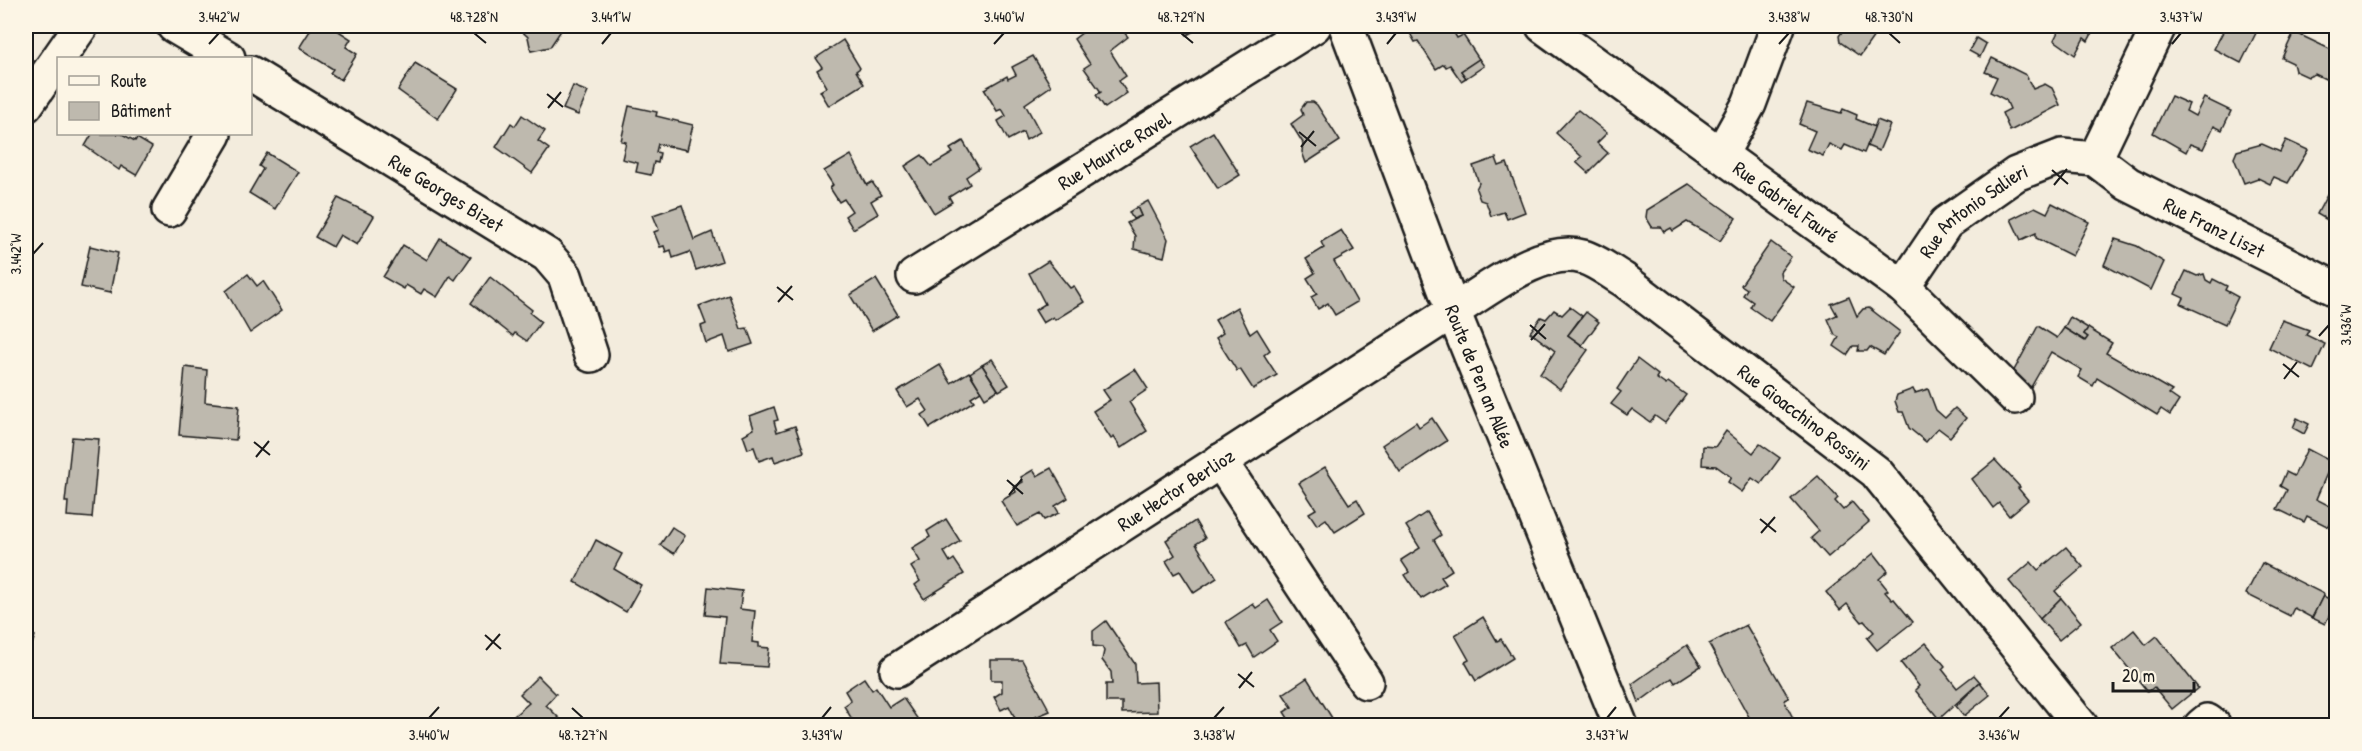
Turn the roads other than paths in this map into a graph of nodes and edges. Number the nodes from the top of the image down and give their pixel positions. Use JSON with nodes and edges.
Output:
{"nodes":[{"id":1,"x":81,"y":26,"type":"edge"},
{"id":2,"x":174,"y":26,"type":"edge"},
{"id":3,"x":1314,"y":26,"type":"edge"},
{"id":4,"x":1346,"y":26,"type":"edge"},
{"id":5,"x":1543,"y":26,"type":"edge"},
{"id":6,"x":1778,"y":26,"type":"edge"},
{"id":7,"x":2159,"y":26,"type":"edge"},
{"id":8,"x":59,"y":57,"type":"edge"},
{"id":9,"x":226,"y":57,"type":"edge"},
{"id":10,"x":57,"y":60,"type":"edge"},
{"id":11,"x":252,"y":74,"type":"edge"},
{"id":12,"x":26,"y":105,"type":"edge"},
{"id":13,"x":213,"y":135,"type":"edge"},
{"id":14,"x":1721,"y":154,"type":"junction"},
{"id":15,"x":2095,"y":159,"type":"junction"},
{"id":16,"x":168,"y":210,"type":"dead end"},
{"id":17,"x":914,"y":276,"type":"dead end"},
{"id":18,"x":1903,"y":287,"type":"junction"},
{"id":19,"x":2337,"y":289,"type":"edge"},
{"id":20,"x":1454,"y":311,"type":"junction"},
{"id":21,"x":591,"y":355,"type":"dead end"},
{"id":22,"x":2014,"y":398,"type":"dead end"},
{"id":23,"x":1220,"y":461,"type":"junction"},
{"id":24,"x":897,"y":670,"type":"dead end"},
{"id":25,"x":1366,"y":682,"type":"dead end"},
{"id":26,"x":1621,"y":726,"type":"edge"},
{"id":27,"x":2082,"y":726,"type":"edge"},
{"id":28,"x":2201,"y":726,"type":"edge"},
{"id":29,"x":2214,"y":726,"type":"edge"}],
"edges":[{"from":1,"to":8,"type":"street"},
{"from":2,"to":9,"type":"street"},
{"from":3,"to":17,"type":"street","name":"Rue Maurice Ravel"},
{"from":4,"to":20,"type":"street","name":"Route de Pen an Allée"},
{"from":5,"to":14,"type":"street","name":"Rue Gabriel Fauré"},
{"from":6,"to":14,"type":"street"},
{"from":7,"to":15,"type":"street"},
{"from":10,"to":12,"type":"street"},
{"from":11,"to":21,"type":"street","name":"Rue Georges Bizet"},
{"from":13,"to":16,"type":"street"},
{"from":14,"to":18,"type":"street","name":"Rue Gabriel Fauré"},
{"from":15,"to":18,"type":"street","name":"Rue Antonio Salieri"},
{"from":15,"to":19,"type":"street","name":"Rue Franz Liszt"},
{"from":18,"to":22,"type":"street","name":"Rue Gabriel Fauré"},
{"from":20,"to":23,"type":"street","name":"Rue Hector Berlioz"},
{"from":20,"to":26,"type":"street","name":"Route de Pen an Allée"},
{"from":20,"to":27,"type":"street","name":"Rue Gioacchino Rossini"},
{"from":23,"to":24,"type":"street","name":"Rue Hector Berlioz"},
{"from":23,"to":25,"type":"street"},
{"from":28,"to":29,"type":"street"}]}
